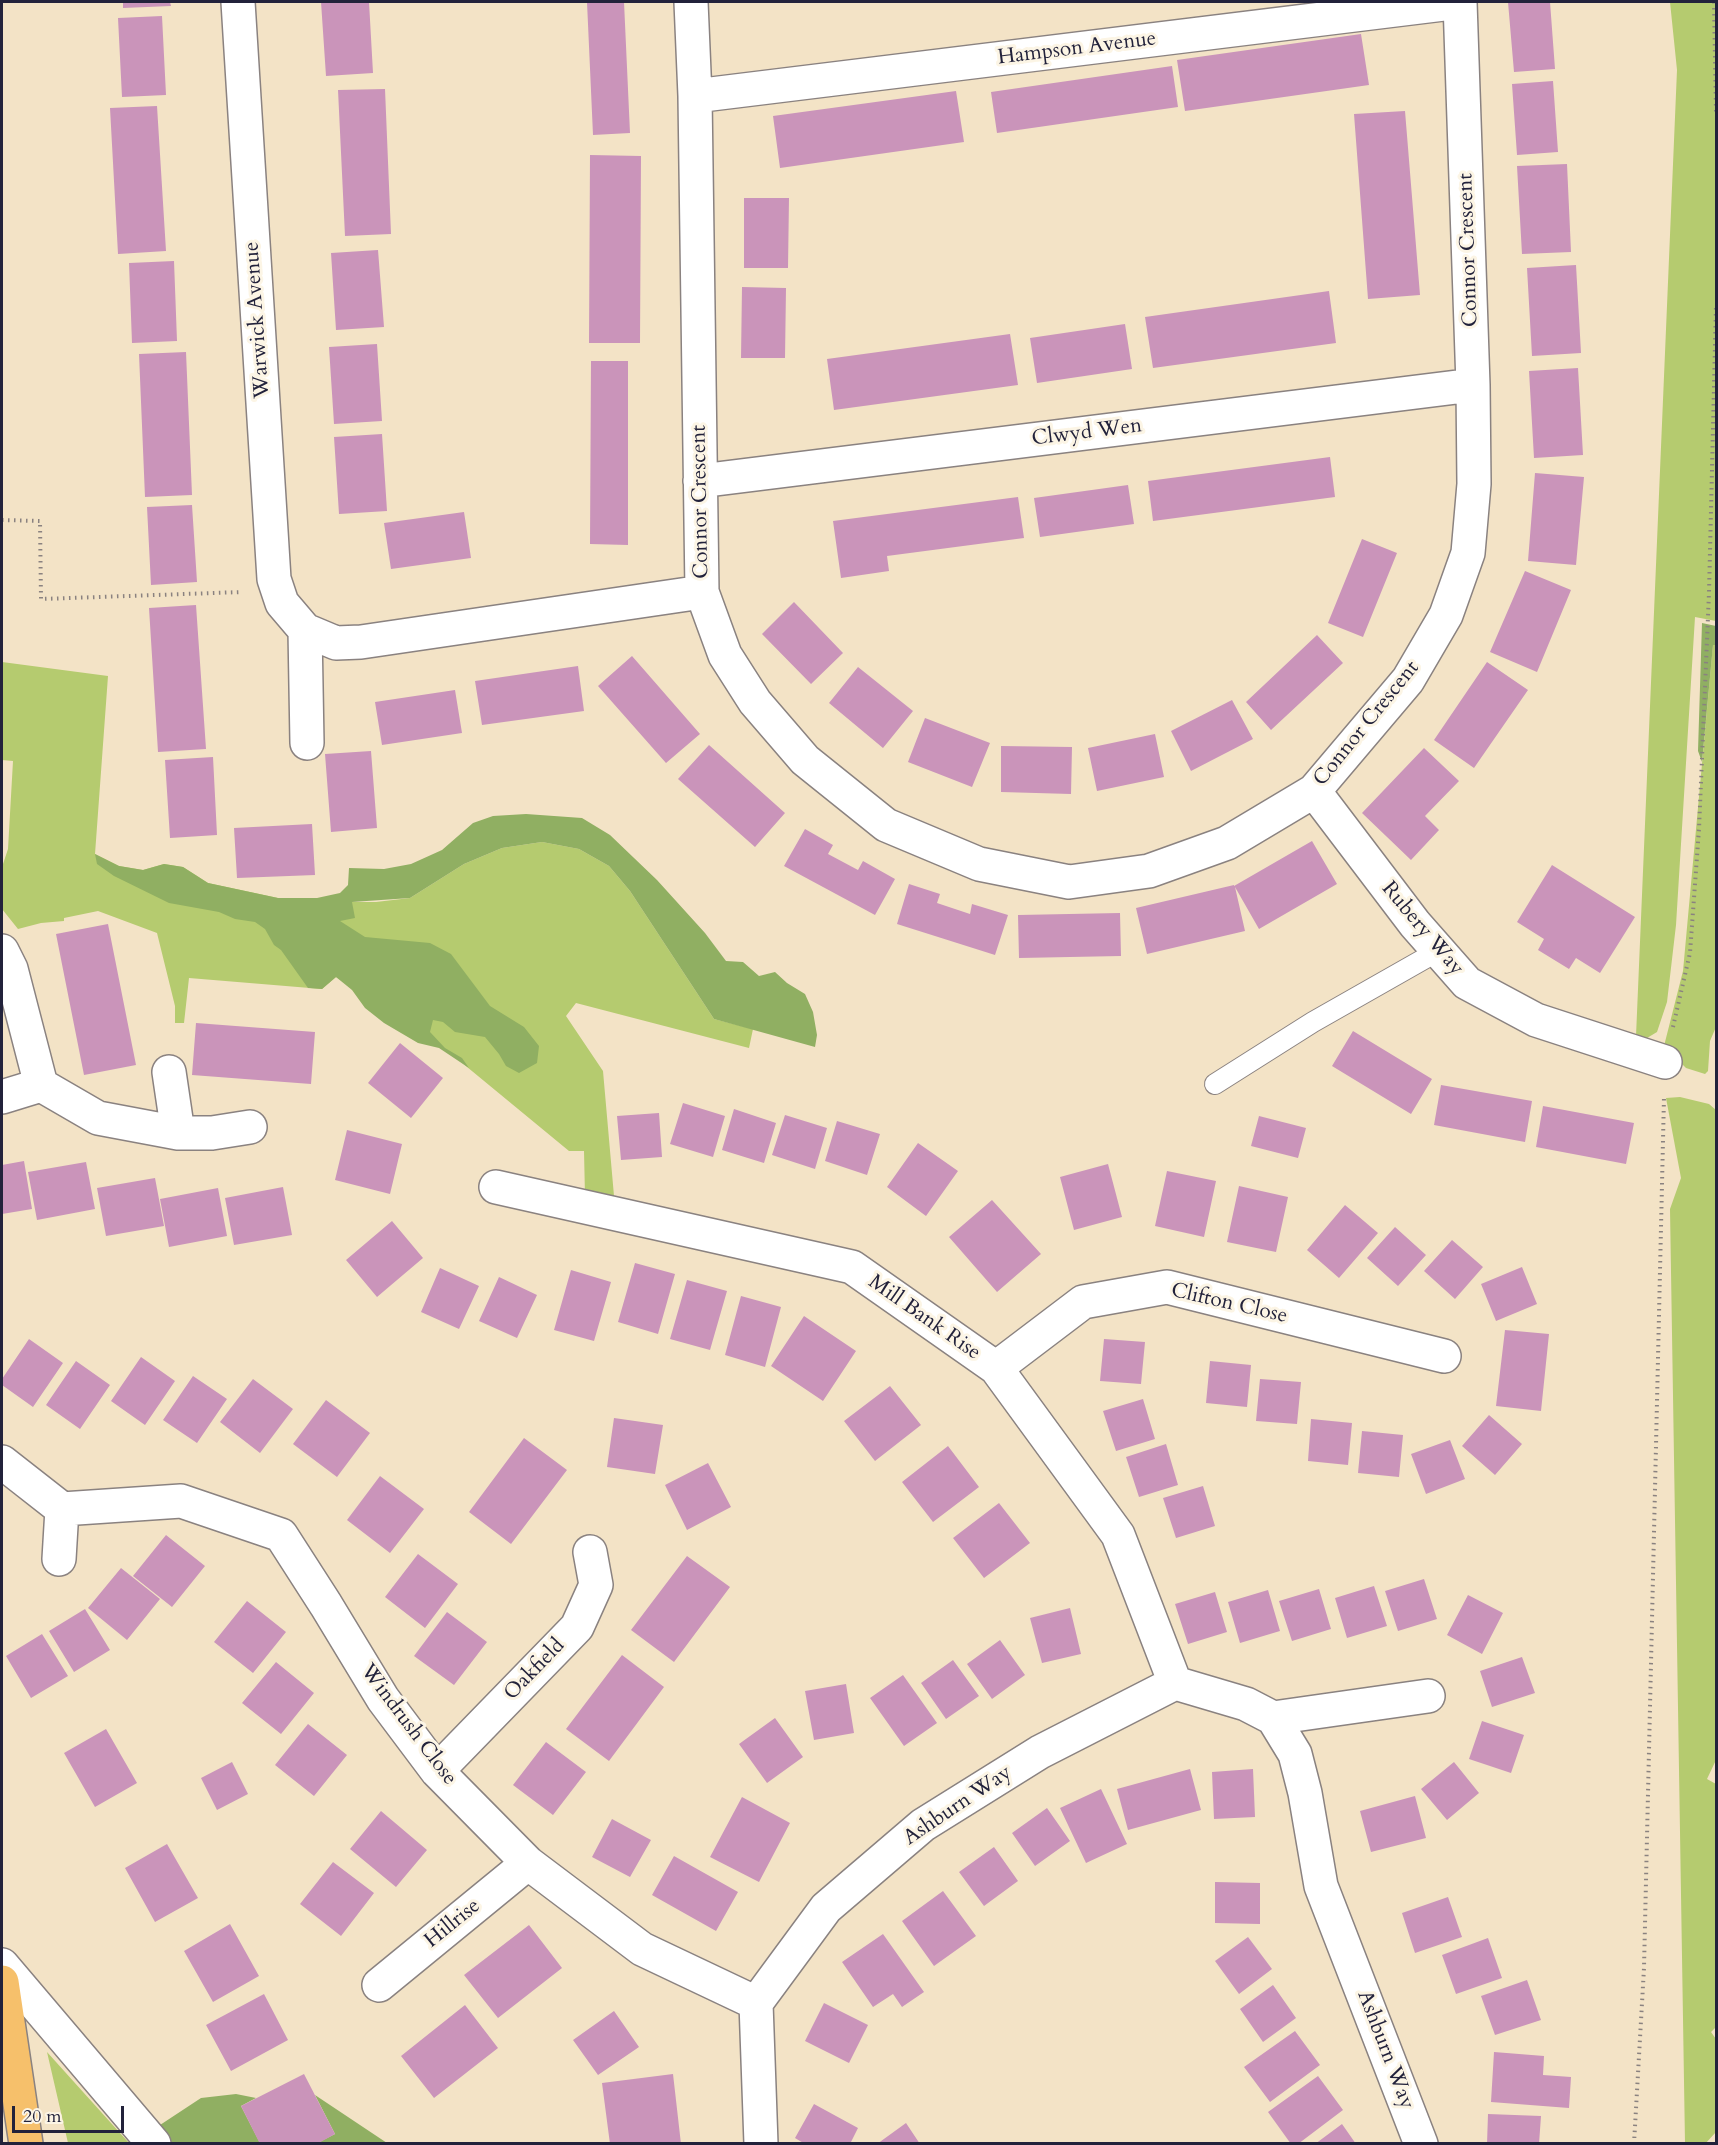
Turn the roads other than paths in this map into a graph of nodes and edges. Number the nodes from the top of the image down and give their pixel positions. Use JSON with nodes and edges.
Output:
{"nodes":[{"id":1,"x":238,"y":2,"type":"edge"},
{"id":2,"x":691,"y":2,"type":"edge"},
{"id":3,"x":1460,"y":2,"type":"edge"},
{"id":4,"x":695,"y":96,"type":"junction"},
{"id":5,"x":1473,"y":385,"type":"junction"},
{"id":6,"x":700,"y":481,"type":"junction"},
{"id":7,"x":702,"y":592,"type":"junction"},
{"id":8,"x":304,"y":630,"type":"junction"},
{"id":9,"x":307,"y":743,"type":"dead end"},
{"id":10,"x":1314,"y":791,"type":"junction"},
{"id":11,"x":2,"y":951,"type":"edge"},
{"id":12,"x":1438,"y":951,"type":"junction"},
{"id":13,"x":1665,"y":1062,"type":"road end"},
{"id":14,"x":169,"y":1072,"type":"dead end"},
{"id":15,"x":1215,"y":1084,"type":"dead end"},
{"id":16,"x":41,"y":1085,"type":"junction"},
{"id":17,"x":2,"y":1096,"type":"edge"},
{"id":18,"x":250,"y":1127,"type":"dead end"},
{"id":19,"x":178,"y":1133,"type":"junction"},
{"id":20,"x":496,"y":1187,"type":"dead end"},
{"id":21,"x":1444,"y":1356,"type":"dead end"},
{"id":22,"x":996,"y":1368,"type":"junction"},
{"id":23,"x":2,"y":1462,"type":"edge"},
{"id":24,"x":62,"y":1509,"type":"junction"},
{"id":25,"x":590,"y":1552,"type":"dead end"},
{"id":26,"x":59,"y":1559,"type":"dead end"},
{"id":27,"x":1175,"y":1683,"type":"junction"},
{"id":28,"x":1428,"y":1696,"type":"dead end"},
{"id":29,"x":1273,"y":1718,"type":"junction"},
{"id":30,"x":437,"y":1771,"type":"junction"},
{"id":31,"x":528,"y":1863,"type":"junction"},
{"id":32,"x":2,"y":1965,"type":"edge"},
{"id":33,"x":2,"y":1982,"type":"edge"},
{"id":34,"x":379,"y":1985,"type":"dead end"},
{"id":35,"x":756,"y":2003,"type":"junction"},
{"id":36,"x":26,"y":2144,"type":"edge"},
{"id":37,"x":154,"y":2144,"type":"edge"},
{"id":38,"x":761,"y":2144,"type":"edge"},
{"id":39,"x":1421,"y":2144,"type":"edge"}],
"edges":[{"from":1,"to":8,"type":"street","name":"Warwick Avenue"},
{"from":2,"to":4,"type":"street","name":"Connor Crescent"},
{"from":3,"to":4,"type":"street","name":"Hampson Avenue"},
{"from":3,"to":5,"type":"street","name":"Connor Crescent"},
{"from":4,"to":6,"type":"street","name":"Connor Crescent"},
{"from":5,"to":6,"type":"street","name":"Clwyd Wen"},
{"from":5,"to":10,"type":"street","name":"Connor Crescent"},
{"from":6,"to":7,"type":"street","name":"Connor Crescent"},
{"from":7,"to":8,"type":"street","name":"Warwick Avenue"},
{"from":7,"to":10,"type":"street","name":"Connor Crescent"},
{"from":8,"to":9,"type":"street"},
{"from":10,"to":12,"type":"street","name":"Rubery Way"},
{"from":11,"to":16,"type":"street"},
{"from":12,"to":13,"type":"street","name":"Rubery Way"},
{"from":12,"to":15,"type":"lane"},
{"from":14,"to":19,"type":"street"},
{"from":16,"to":17,"type":"street"},
{"from":16,"to":19,"type":"street"},
{"from":18,"to":19,"type":"street"},
{"from":20,"to":22,"type":"street","name":"Mill Bank Rise"},
{"from":21,"to":22,"type":"street","name":"Clifton Close"},
{"from":22,"to":27,"type":"street","name":"Mill Bank Rise"},
{"from":23,"to":24,"type":"street"},
{"from":24,"to":26,"type":"street"},
{"from":24,"to":30,"type":"street","name":"Windrush Close"},
{"from":25,"to":30,"type":"street","name":"Oakfield"},
{"from":27,"to":29,"type":"street"},
{"from":27,"to":35,"type":"street","name":"Ashburn Way"},
{"from":28,"to":29,"type":"street"},
{"from":29,"to":39,"type":"street","name":"Ashburn Way"},
{"from":30,"to":31,"type":"street","name":"Windrush Close"},
{"from":31,"to":34,"type":"street","name":"Hillrise"},
{"from":31,"to":35,"type":"street","name":"Windrush Close"},
{"from":32,"to":37,"type":"street"},
{"from":33,"to":36,"type":"main road"},
{"from":35,"to":38,"type":"street"}]}
